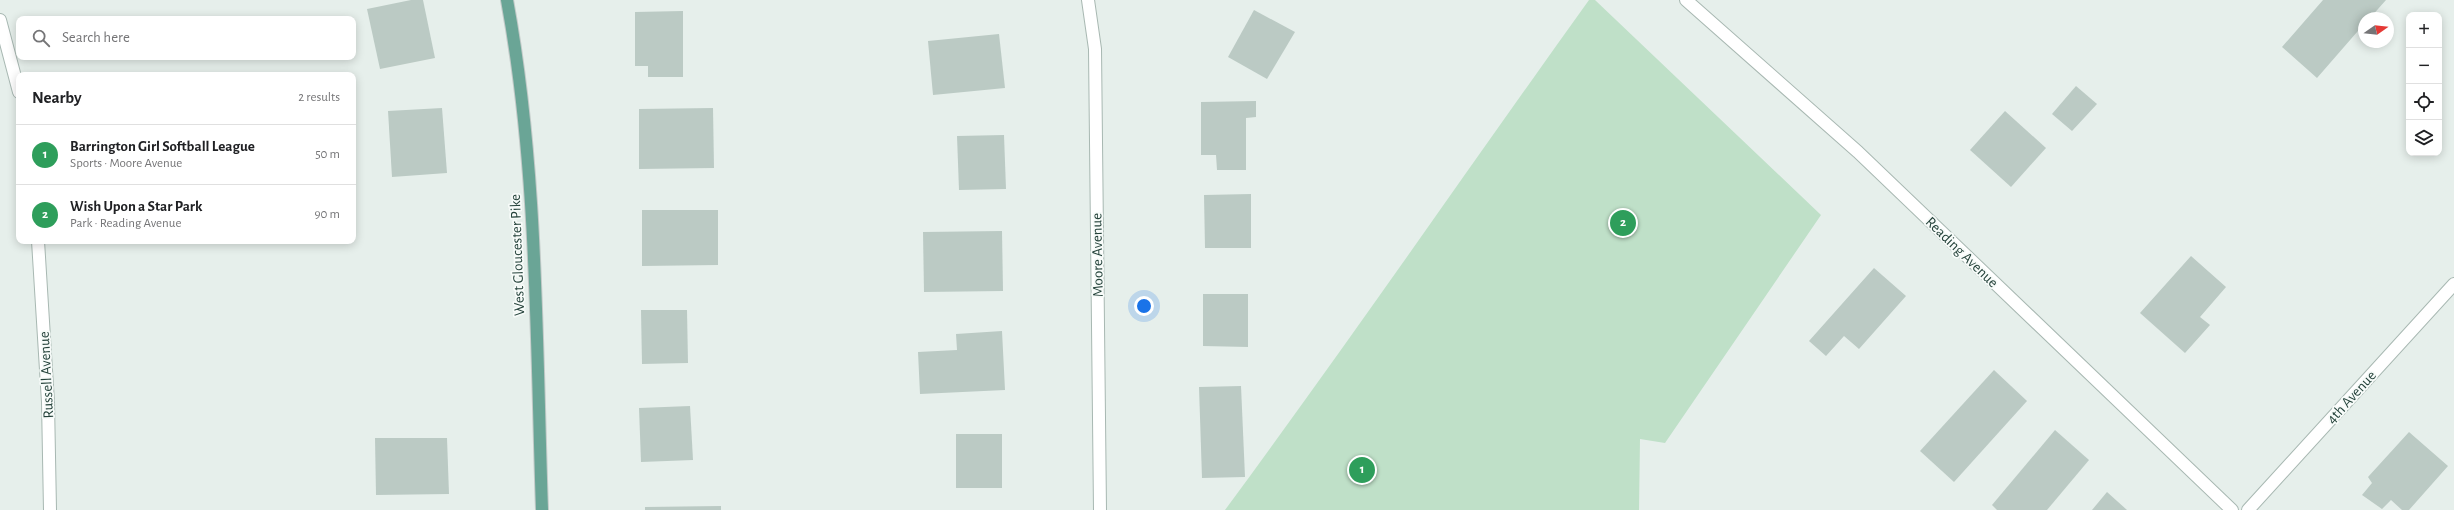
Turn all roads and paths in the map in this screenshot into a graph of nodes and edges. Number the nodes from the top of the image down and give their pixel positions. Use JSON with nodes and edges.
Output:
{"nodes":[{"id":1,"x":507,"y":0,"type":"edge"},
{"id":2,"x":1088,"y":0,"type":"edge"},
{"id":3,"x":1686,"y":0,"type":"edge"},
{"id":4,"x":0,"y":20,"type":"edge"},
{"id":5,"x":16,"y":79,"type":"edge"},
{"id":6,"x":38,"y":244,"type":"edge"},
{"id":7,"x":2454,"y":284,"type":"edge"},
{"id":8,"x":50,"y":510,"type":"edge"},
{"id":9,"x":542,"y":510,"type":"edge"},
{"id":10,"x":1100,"y":510,"type":"edge"},
{"id":11,"x":2232,"y":510,"type":"edge"},
{"id":12,"x":2248,"y":510,"type":"edge"}],
"edges":[{"from":1,"to":9,"type":"main road","name":"West Gloucester Pike"},
{"from":2,"to":10,"type":"street","name":"Moore Avenue"},
{"from":3,"to":11,"type":"street","name":"Reading Avenue"},
{"from":4,"to":5,"type":"street"},
{"from":6,"to":8,"type":"street","name":"Russell Avenue"},
{"from":7,"to":12,"type":"street","name":"4th Avenue"}]}
